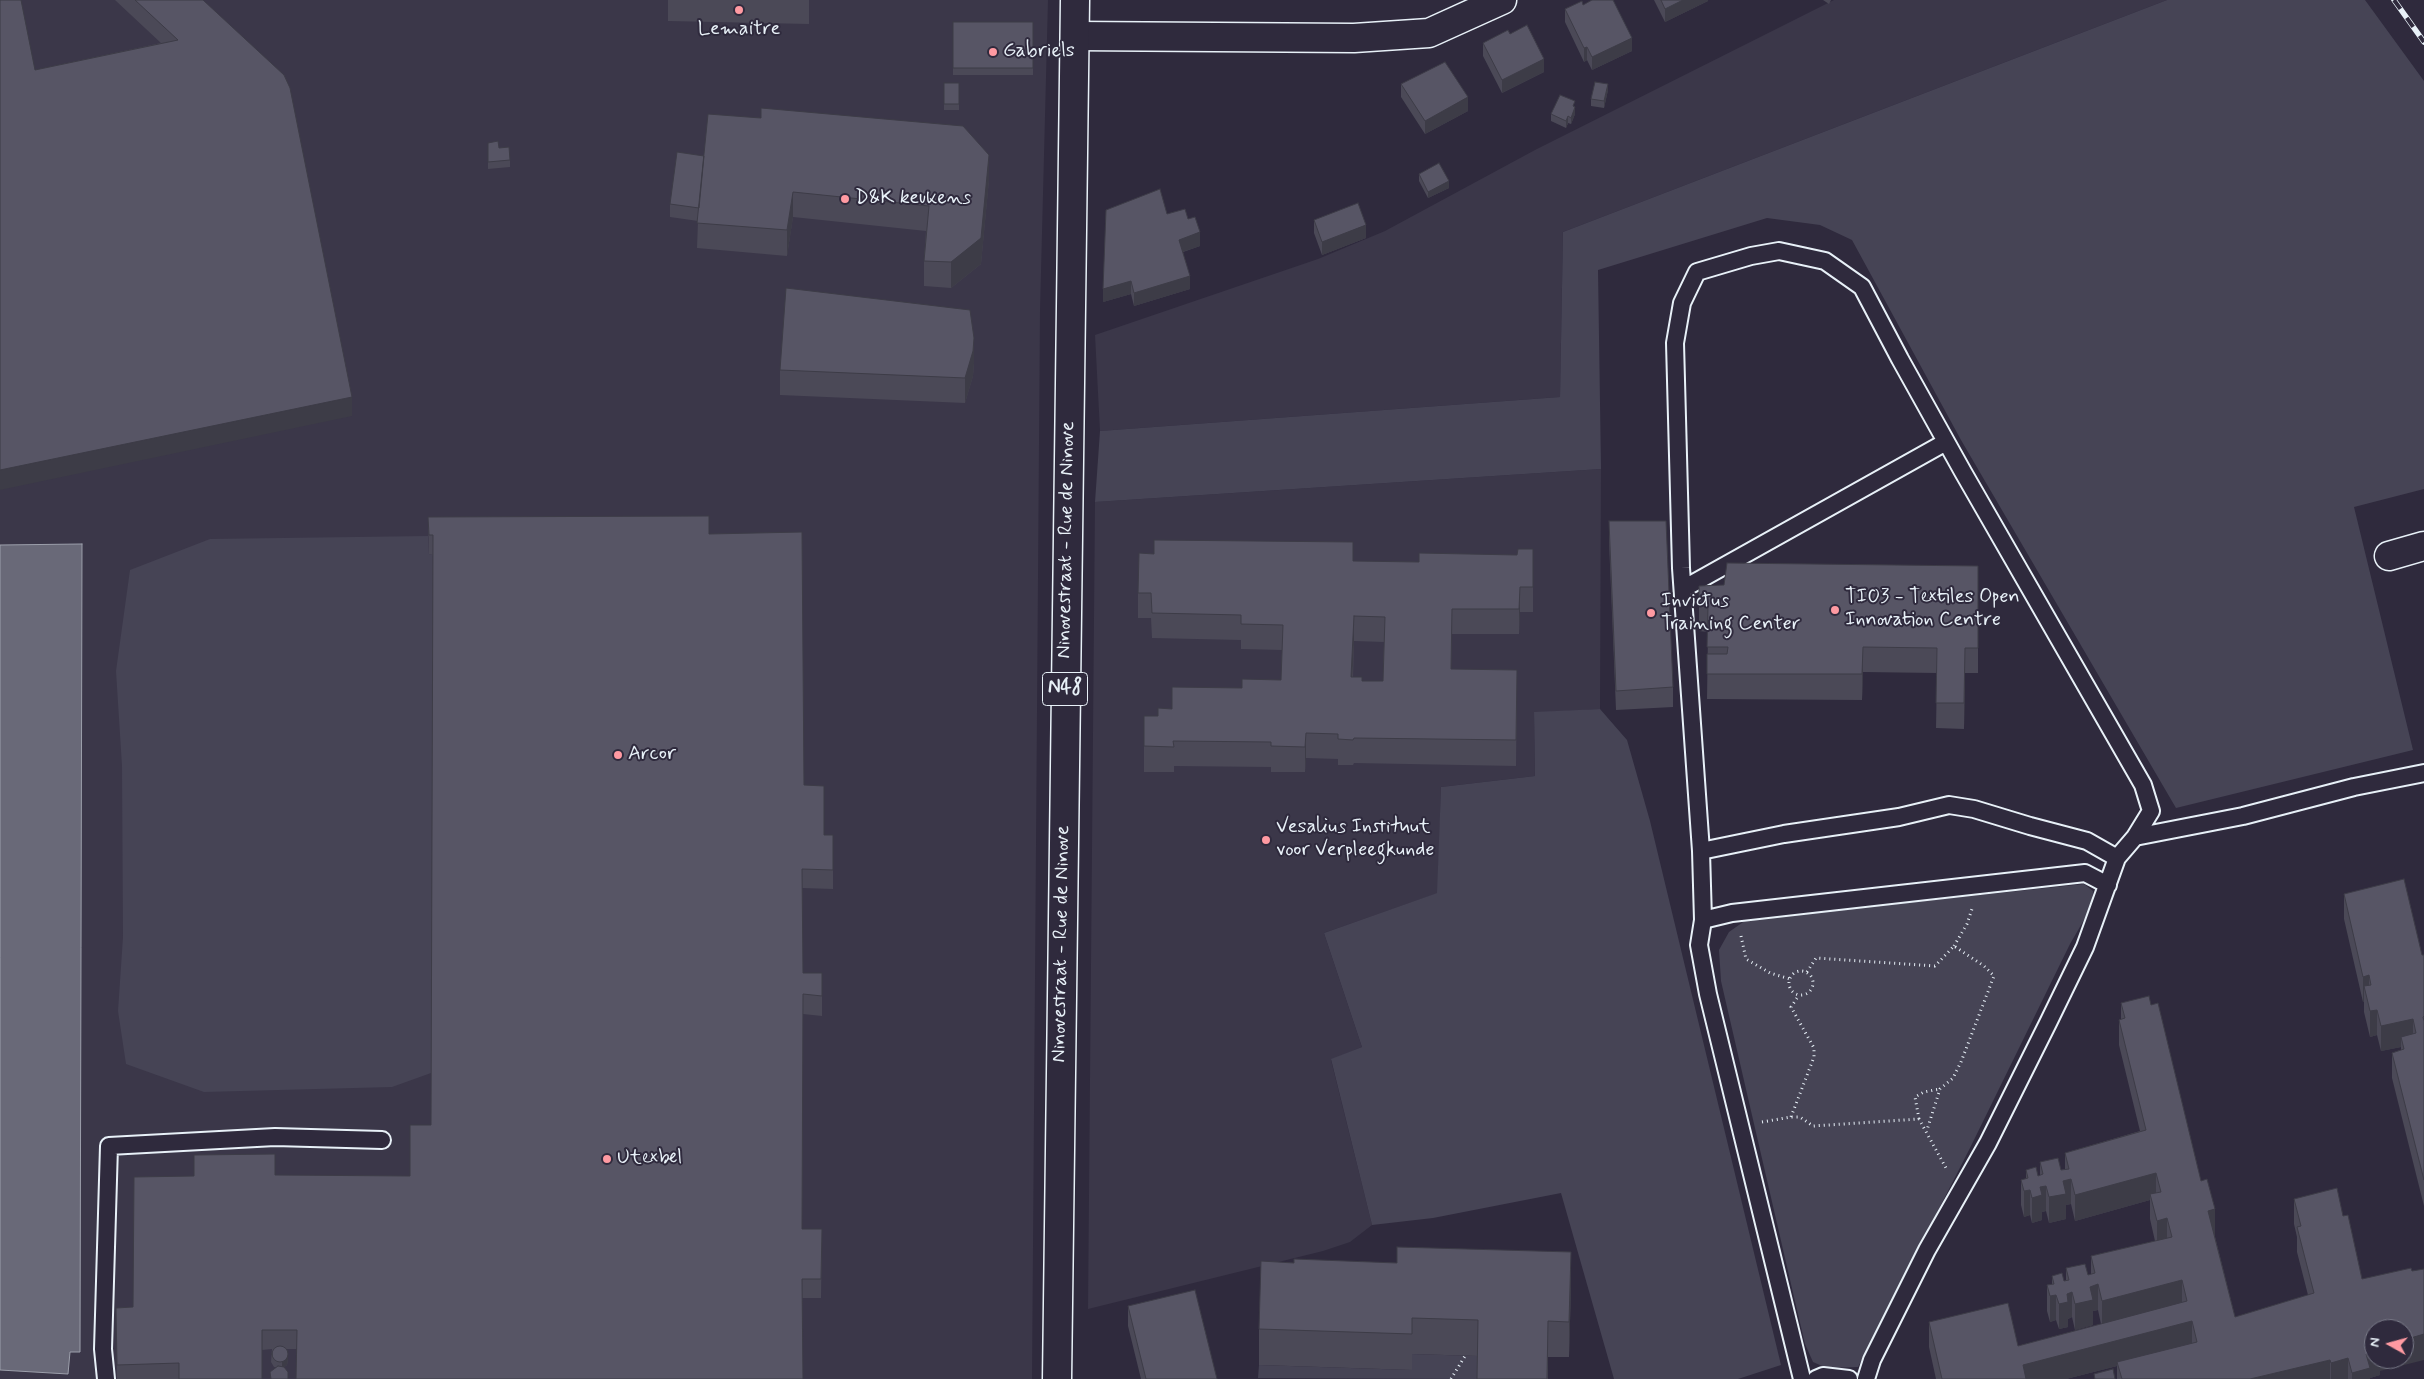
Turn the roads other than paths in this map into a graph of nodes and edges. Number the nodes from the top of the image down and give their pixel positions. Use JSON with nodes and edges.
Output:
{"nodes":[{"id":1,"x":1075,"y":0,"type":"edge"},
{"id":2,"x":1502,"y":0,"type":"edge"},
{"id":3,"x":1075,"y":36,"type":"junction"},
{"id":4,"x":1946,"y":442,"type":"junction"},
{"id":5,"x":2424,"y":546,"type":"edge"},
{"id":6,"x":2390,"y":556,"type":"dead end"},
{"id":7,"x":1683,"y":589,"type":"junction"},
{"id":8,"x":2424,"y":773,"type":"edge"},
{"id":9,"x":2135,"y":837,"type":"junction"},
{"id":10,"x":1702,"y":851,"type":"junction"},
{"id":11,"x":2117,"y":858,"type":"junction"},
{"id":12,"x":2106,"y":891,"type":"junction"},
{"id":13,"x":1703,"y":920,"type":"junction"},
{"id":14,"x":382,"y":1140,"type":"dead end"},
{"id":15,"x":106,"y":1379,"type":"edge"},
{"id":16,"x":1057,"y":1379,"type":"edge"},
{"id":17,"x":1802,"y":1379,"type":"edge"},
{"id":18,"x":1816,"y":1379,"type":"edge"},
{"id":19,"x":1849,"y":1379,"type":"edge"},
{"id":20,"x":1866,"y":1379,"type":"edge"}],
"edges":[{"from":1,"to":3,"type":"main road","name":"Ninovestraat - Rue de Ninove","number":"N48"},
{"from":2,"to":3,"type":"main road"},
{"from":3,"to":16,"type":"main road","name":"Ninovestraat - Rue de Ninove","number":"N48"},
{"from":4,"to":7,"type":"lane"},
{"from":4,"to":7,"type":"lane"},
{"from":4,"to":9,"type":"lane"},
{"from":5,"to":6,"type":"main road"},
{"from":7,"to":10,"type":"lane"},
{"from":8,"to":9,"type":"lane"},
{"from":9,"to":11,"type":"lane"},
{"from":10,"to":11,"type":"lane"},
{"from":10,"to":13,"type":"lane"},
{"from":11,"to":12,"type":"lane"},
{"from":12,"to":13,"type":"lane"},
{"from":12,"to":20,"type":"lane"},
{"from":13,"to":17,"type":"lane"},
{"from":14,"to":15,"type":"lane"},
{"from":18,"to":19,"type":"lane"}]}
